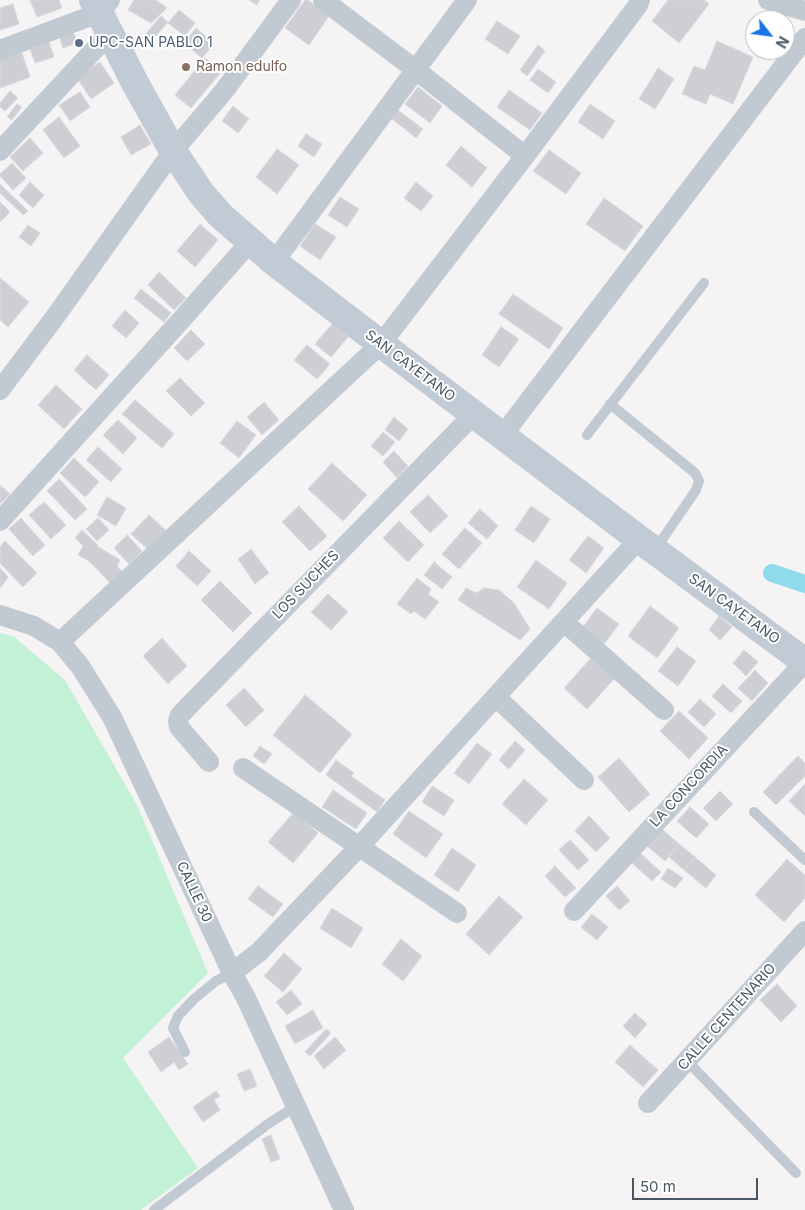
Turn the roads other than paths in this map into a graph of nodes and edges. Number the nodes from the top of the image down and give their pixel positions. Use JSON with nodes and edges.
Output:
{"nodes":[{"id":1,"x":291,"y":0,"type":"edge"},
{"id":2,"x":323,"y":0,"type":"edge"},
{"id":3,"x":467,"y":0,"type":"edge"},
{"id":4,"x":640,"y":0,"type":"edge"},
{"id":5,"x":775,"y":1,"type":"edge"},
{"id":6,"x":805,"y":11,"type":"edge"},
{"id":7,"x":103,"y":12,"type":"edge"},
{"id":8,"x":805,"y":38,"type":"edge"},
{"id":9,"x":0,"y":50,"type":"edge"},
{"id":10,"x":416,"y":70,"type":"junction"},
{"id":11,"x":0,"y":151,"type":"edge"},
{"id":12,"x":173,"y":151,"type":"junction"},
{"id":13,"x":525,"y":156,"type":"junction"},
{"id":14,"x":250,"y":242,"type":"junction"},
{"id":15,"x":274,"y":262,"type":"junction"},
{"id":16,"x":704,"y":283,"type":"dead end"},
{"id":17,"x":381,"y":344,"type":"junction"},
{"id":18,"x":0,"y":390,"type":"edge"},
{"id":19,"x":610,"y":404,"type":"junction"},
{"id":20,"x":474,"y":414,"type":"junction"},
{"id":21,"x":587,"y":435,"type":"dead end"},
{"id":22,"x":502,"y":436,"type":"junction"},
{"id":23,"x":0,"y":521,"type":"edge"},
{"id":24,"x":647,"y":545,"type":"junction"},
{"id":25,"x":0,"y":615,"type":"edge"},
{"id":26,"x":564,"y":622,"type":"junction"},
{"id":27,"x":60,"y":642,"type":"junction"},
{"id":28,"x":805,"y":662,"type":"edge"},
{"id":29,"x":496,"y":697,"type":"junction"},
{"id":30,"x":664,"y":710,"type":"dead end"},
{"id":31,"x":209,"y":762,"type":"dead end"},
{"id":32,"x":243,"y":768,"type":"dead end"},
{"id":33,"x":584,"y":780,"type":"dead end"},
{"id":34,"x":754,"y":812,"type":"dead end"},
{"id":35,"x":358,"y":848,"type":"junction"},
{"id":36,"x":805,"y":860,"type":"edge"},
{"id":37,"x":574,"y":910,"type":"dead end"},
{"id":38,"x":457,"y":913,"type":"dead end"},
{"id":39,"x":805,"y":931,"type":"edge"},
{"id":40,"x":226,"y":976,"type":"junction"},
{"id":41,"x":184,"y":1052,"type":"dead end"},
{"id":42,"x":687,"y":1061,"type":"junction"},
{"id":43,"x":648,"y":1103,"type":"dead end"},
{"id":44,"x":290,"y":1110,"type":"junction"},
{"id":45,"x":796,"y":1173,"type":"dead end"},
{"id":46,"x":154,"y":1210,"type":"edge"},
{"id":47,"x":344,"y":1210,"type":"edge"}],
"edges":[{"from":1,"to":12,"type":"street"},
{"from":2,"to":10,"type":"street"},
{"from":3,"to":10,"type":"street"},
{"from":4,"to":13,"type":"street"},
{"from":5,"to":6,"type":"street"},
{"from":7,"to":9,"type":"street"},
{"from":7,"to":11,"type":"street"},
{"from":7,"to":12,"type":"main road","name":"SAN CAYETANO"},
{"from":8,"to":22,"type":"street"},
{"from":10,"to":13,"type":"street"},
{"from":10,"to":15,"type":"street"},
{"from":12,"to":14,"type":"main road","name":"SAN CAYETANO"},
{"from":12,"to":18,"type":"street"},
{"from":13,"to":17,"type":"street"},
{"from":14,"to":15,"type":"main road","name":"SAN CAYETANO"},
{"from":14,"to":23,"type":"street"},
{"from":15,"to":17,"type":"main road","name":"SAN CAYETANO"},
{"from":16,"to":19,"type":"lane"},
{"from":17,"to":20,"type":"main road","name":"SAN CAYETANO"},
{"from":17,"to":27,"type":"street"},
{"from":19,"to":21,"type":"lane"},
{"from":19,"to":24,"type":"lane"},
{"from":20,"to":22,"type":"main road","name":"SAN CAYETANO"},
{"from":20,"to":31,"type":"street","name":"LOS SUCHES"},
{"from":22,"to":24,"type":"main road","name":"SAN CAYETANO"},
{"from":24,"to":26,"type":"street"},
{"from":24,"to":28,"type":"main road","name":"SAN CAYETANO"},
{"from":25,"to":27,"type":"street","name":"CALLE 30"},
{"from":26,"to":29,"type":"street"},
{"from":26,"to":30,"type":"street"},
{"from":27,"to":40,"type":"street","name":"CALLE 30"},
{"from":28,"to":37,"type":"street","name":"LA CONCORDIA"},
{"from":29,"to":33,"type":"street"},
{"from":29,"to":35,"type":"street"},
{"from":32,"to":35,"type":"street"},
{"from":34,"to":36,"type":"lane"},
{"from":35,"to":38,"type":"street"},
{"from":35,"to":40,"type":"street"},
{"from":39,"to":42,"type":"street","name":"CALLE CENTENARIO"},
{"from":40,"to":41,"type":"lane"},
{"from":40,"to":44,"type":"street","name":"CALLE 30"},
{"from":42,"to":43,"type":"street","name":"CALLE CENTENARIO"},
{"from":42,"to":45,"type":"lane"},
{"from":44,"to":46,"type":"lane"},
{"from":44,"to":47,"type":"street","name":"CALLE 30"}]}
